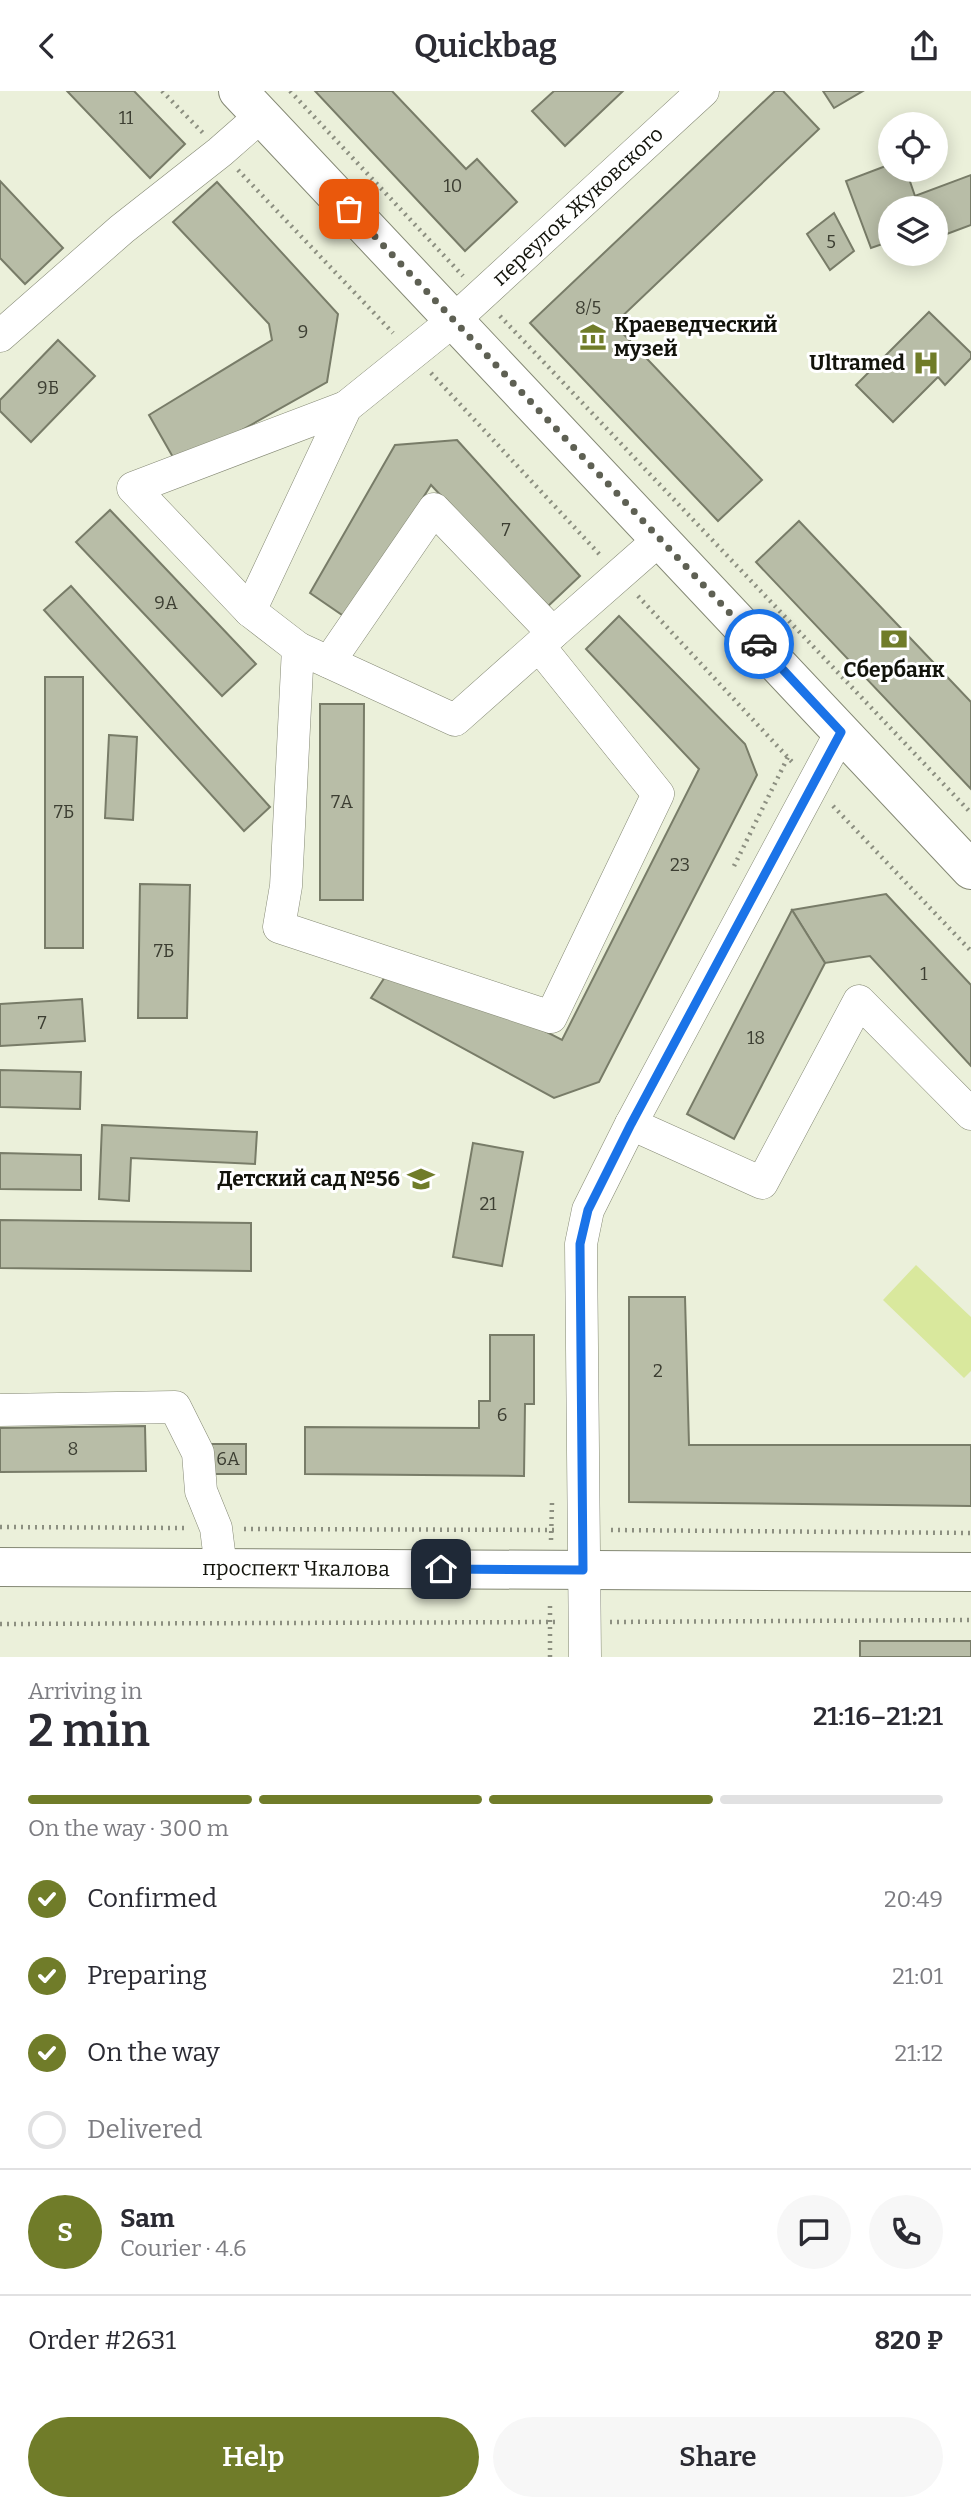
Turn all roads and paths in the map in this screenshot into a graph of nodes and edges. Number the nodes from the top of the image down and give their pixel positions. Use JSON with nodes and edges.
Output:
{"nodes":[{"id":1,"x":162,"y":91,"type":"edge"},
{"id":2,"x":290,"y":91,"type":"edge"},
{"id":3,"x":703,"y":91,"type":"edge"},
{"id":4,"x":250,"y":103,"type":"edge"},
{"id":5,"x":220,"y":152,"type":"junction"},
{"id":6,"x":467,"y":308,"type":"junction"},
{"id":7,"x":0,"y":336,"type":"edge"},
{"id":8,"x":413,"y":353,"type":"junction"},
{"id":9,"x":346,"y":407,"type":"junction"},
{"id":10,"x":660,"y":539,"type":"junction"},
{"id":11,"x":619,"y":575,"type":"junction"},
{"id":12,"x":250,"y":611,"type":"junction"},
{"id":13,"x":546,"y":639,"type":"junction"},
{"id":14,"x":298,"y":648,"type":"junction"},
{"id":15,"x":329,"y":662,"type":"junction"},
{"id":16,"x":841,"y":732,"type":"junction"},
{"id":17,"x":813,"y":785,"type":"junction"},
{"id":18,"x":971,"y":813,"type":"edge"},
{"id":19,"x":971,"y":870,"type":"edge"},
{"id":20,"x":971,"y":951,"type":"edge"},
{"id":21,"x":971,"y":1114,"type":"edge"},
{"id":22,"x":631,"y":1124,"type":"junction"},
{"id":23,"x":0,"y":1410,"type":"edge"},
{"id":24,"x":0,"y":1527,"type":"edge"},
{"id":25,"x":216,"y":1528,"type":"junction"},
{"id":26,"x":585,"y":1530,"type":"junction"},
{"id":27,"x":971,"y":1533,"type":"edge"},
{"id":28,"x":0,"y":1567,"type":"edge"},
{"id":29,"x":221,"y":1568,"type":"junction"},
{"id":30,"x":583,"y":1570,"type":"junction"},
{"id":31,"x":971,"y":1572,"type":"edge"},
{"id":32,"x":971,"y":1619,"type":"edge"},
{"id":33,"x":550,"y":1622,"type":"junction"},
{"id":34,"x":584,"y":1623,"type":"junction"},
{"id":35,"x":0,"y":1624,"type":"edge"},
{"id":36,"x":550,"y":1657,"type":"edge"},
{"id":37,"x":585,"y":1657,"type":"edge"}],
"edges":[{"from":1,"to":5,"type":"path"},
{"from":2,"to":6,"type":"path"},
{"from":3,"to":6,"type":"street","name":"переулок Жуковского"},
{"from":4,"to":5,"type":"street"},
{"from":4,"to":6,"type":"main road"},
{"from":5,"to":7,"type":"street"},
{"from":5,"to":8,"type":"path"},
{"from":6,"to":8,"type":"street","name":"переулок Жуковского"},
{"from":6,"to":10,"type":"main road"},
{"from":6,"to":18,"type":"path"},
{"from":8,"to":9,"type":"street","name":"переулок Жуковского"},
{"from":8,"to":11,"type":"path"},
{"from":9,"to":12,"type":"street"},
{"from":9,"to":12,"type":"street"},
{"from":10,"to":11,"type":"street"},
{"from":10,"to":16,"type":"main road"},
{"from":11,"to":13,"type":"street"},
{"from":11,"to":17,"type":"path"},
{"from":12,"to":14,"type":"street"},
{"from":13,"to":14,"type":"street"},
{"from":13,"to":15,"type":"street"},
{"from":13,"to":15,"type":"street"},
{"from":14,"to":15,"type":"street"},
{"from":16,"to":17,"type":"street"},
{"from":16,"to":19,"type":"main road"},
{"from":17,"to":20,"type":"path"},
{"from":17,"to":22,"type":"street"},
{"from":21,"to":22,"type":"street"},
{"from":22,"to":26,"type":"street"},
{"from":23,"to":25,"type":"street"},
{"from":24,"to":25,"type":"path"},
{"from":25,"to":26,"type":"path"},
{"from":25,"to":29,"type":"street"},
{"from":26,"to":27,"type":"path"},
{"from":26,"to":30,"type":"street"},
{"from":28,"to":29,"type":"main road","name":"проспект Чкалова"},
{"from":29,"to":30,"type":"main road","name":"проспект Чкалова"},
{"from":30,"to":31,"type":"main road","name":"проспект Чкалова"},
{"from":30,"to":34,"type":"street"},
{"from":32,"to":34,"type":"path"},
{"from":33,"to":34,"type":"path"},
{"from":33,"to":35,"type":"path"},
{"from":33,"to":36,"type":"path"},
{"from":34,"to":37,"type":"street"}]}
